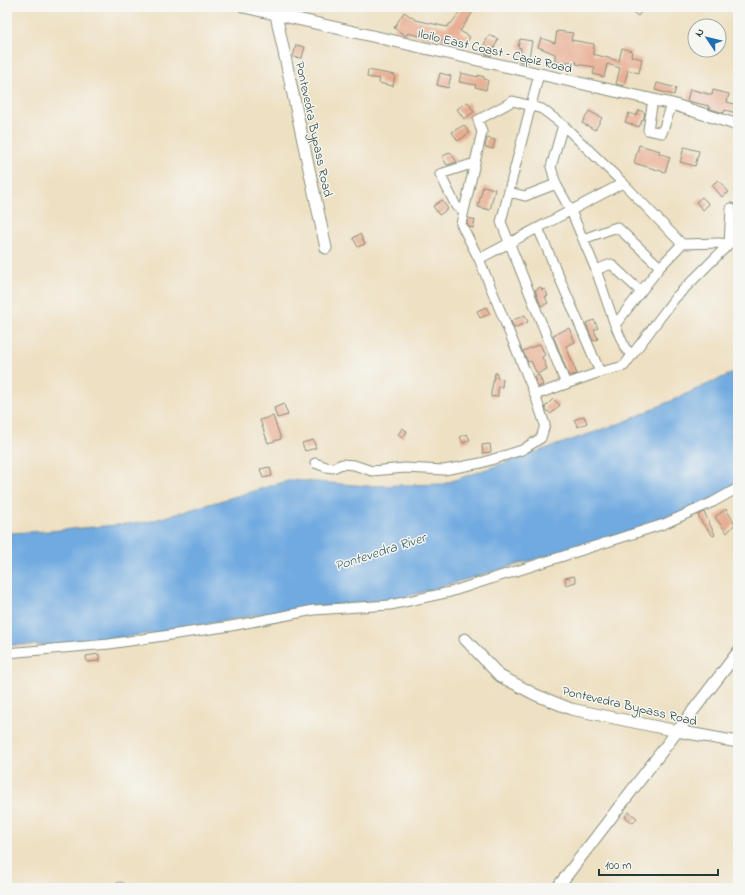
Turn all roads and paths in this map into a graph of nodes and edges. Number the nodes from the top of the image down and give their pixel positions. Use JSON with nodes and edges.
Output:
{"nodes":[{"id":1,"x":244,"y":7,"type":"edge"},
{"id":2,"x":277,"y":11,"type":"edge"},
{"id":3,"x":539,"y":74,"type":"junction"},
{"id":4,"x":653,"y":100,"type":"junction"},
{"id":5,"x":672,"y":104,"type":"junction"},
{"id":6,"x":531,"y":106,"type":"junction"},
{"id":7,"x":738,"y":125,"type":"edge"},
{"id":8,"x":563,"y":126,"type":"junction"},
{"id":9,"x":475,"y":163,"type":"junction"},
{"id":10,"x":623,"y":183,"type":"junction"},
{"id":11,"x":556,"y":184,"type":"junction"},
{"id":12,"x":509,"y":192,"type":"junction"},
{"id":13,"x":731,"y":208,"type":"dead end"},
{"id":14,"x":464,"y":211,"type":"junction"},
{"id":15,"x":571,"y":211,"type":"junction"},
{"id":16,"x":538,"y":228,"type":"junction"},
{"id":17,"x":583,"y":239,"type":"junction"},
{"id":18,"x":510,"y":243,"type":"junction"},
{"id":19,"x":682,"y":244,"type":"junction"},
{"id":20,"x":729,"y":244,"type":"junction"},
{"id":21,"x":326,"y":248,"type":"dead end"},
{"id":22,"x":479,"y":259,"type":"junction"},
{"id":23,"x":660,"y":267,"type":"junction"},
{"id":24,"x":596,"y":270,"type":"junction"},
{"id":25,"x":641,"y":292,"type":"junction"},
{"id":26,"x":615,"y":325,"type":"junction"},
{"id":27,"x":632,"y":355,"type":"junction"},
{"id":28,"x":600,"y":372,"type":"junction"},
{"id":29,"x":566,"y":384,"type":"junction"},
{"id":30,"x":535,"y":395,"type":"junction"},
{"id":31,"x":315,"y":463,"type":"dead end"},
{"id":32,"x":738,"y":488,"type":"edge"},
{"id":33,"x":466,"y":639,"type":"dead end"},
{"id":34,"x":738,"y":652,"type":"edge"},
{"id":35,"x":7,"y":653,"type":"edge"},
{"id":36,"x":677,"y":731,"type":"junction"},
{"id":37,"x":738,"y":742,"type":"edge"},
{"id":38,"x":557,"y":888,"type":"edge"}],
"edges":[{"from":1,"to":2,"type":"main road","name":"Iloilo East Coast – Capiz Road"},
{"from":2,"to":3,"type":"main road","name":"Iloilo East Coast – Capiz Road"},
{"from":2,"to":21,"type":"main road","name":"Pontevedra Bypass Road"},
{"from":3,"to":4,"type":"main road","name":"Iloilo East Coast – Capiz Road"},
{"from":3,"to":6,"type":"street"},
{"from":4,"to":5,"type":"main road","name":"Iloilo East Coast – Capiz Road"},
{"from":4,"to":5,"type":"street"},
{"from":5,"to":7,"type":"main road","name":"Iloilo East Coast – Capiz Road"},
{"from":6,"to":8,"type":"street"},
{"from":6,"to":9,"type":"street"},
{"from":6,"to":12,"type":"street"},
{"from":8,"to":10,"type":"street"},
{"from":8,"to":11,"type":"street"},
{"from":9,"to":14,"type":"street"},
{"from":9,"to":14,"type":"street"},
{"from":10,"to":15,"type":"street"},
{"from":10,"to":19,"type":"street"},
{"from":11,"to":12,"type":"street"},
{"from":11,"to":15,"type":"street"},
{"from":12,"to":18,"type":"street"},
{"from":13,"to":20,"type":"street"},
{"from":14,"to":22,"type":"street"},
{"from":15,"to":16,"type":"street"},
{"from":15,"to":17,"type":"street"},
{"from":16,"to":18,"type":"street"},
{"from":16,"to":28,"type":"street"},
{"from":17,"to":23,"type":"street"},
{"from":17,"to":24,"type":"street"},
{"from":18,"to":22,"type":"street"},
{"from":18,"to":29,"type":"street"},
{"from":19,"to":20,"type":"street"},
{"from":19,"to":23,"type":"street"},
{"from":20,"to":27,"type":"street"},
{"from":22,"to":30,"type":"street"},
{"from":23,"to":25,"type":"street"},
{"from":24,"to":25,"type":"street"},
{"from":24,"to":26,"type":"street"},
{"from":25,"to":26,"type":"street"},
{"from":26,"to":27,"type":"street"},
{"from":27,"to":28,"type":"street"},
{"from":28,"to":29,"type":"street"},
{"from":29,"to":30,"type":"street"},
{"from":30,"to":31,"type":"street"},
{"from":32,"to":35,"type":"street"},
{"from":33,"to":36,"type":"main road","name":"Pontevedra Bypass Road"},
{"from":34,"to":36,"type":"main road"},
{"from":36,"to":37,"type":"main road","name":"Pontevedra Bypass Road"},
{"from":36,"to":38,"type":"main road"}]}
